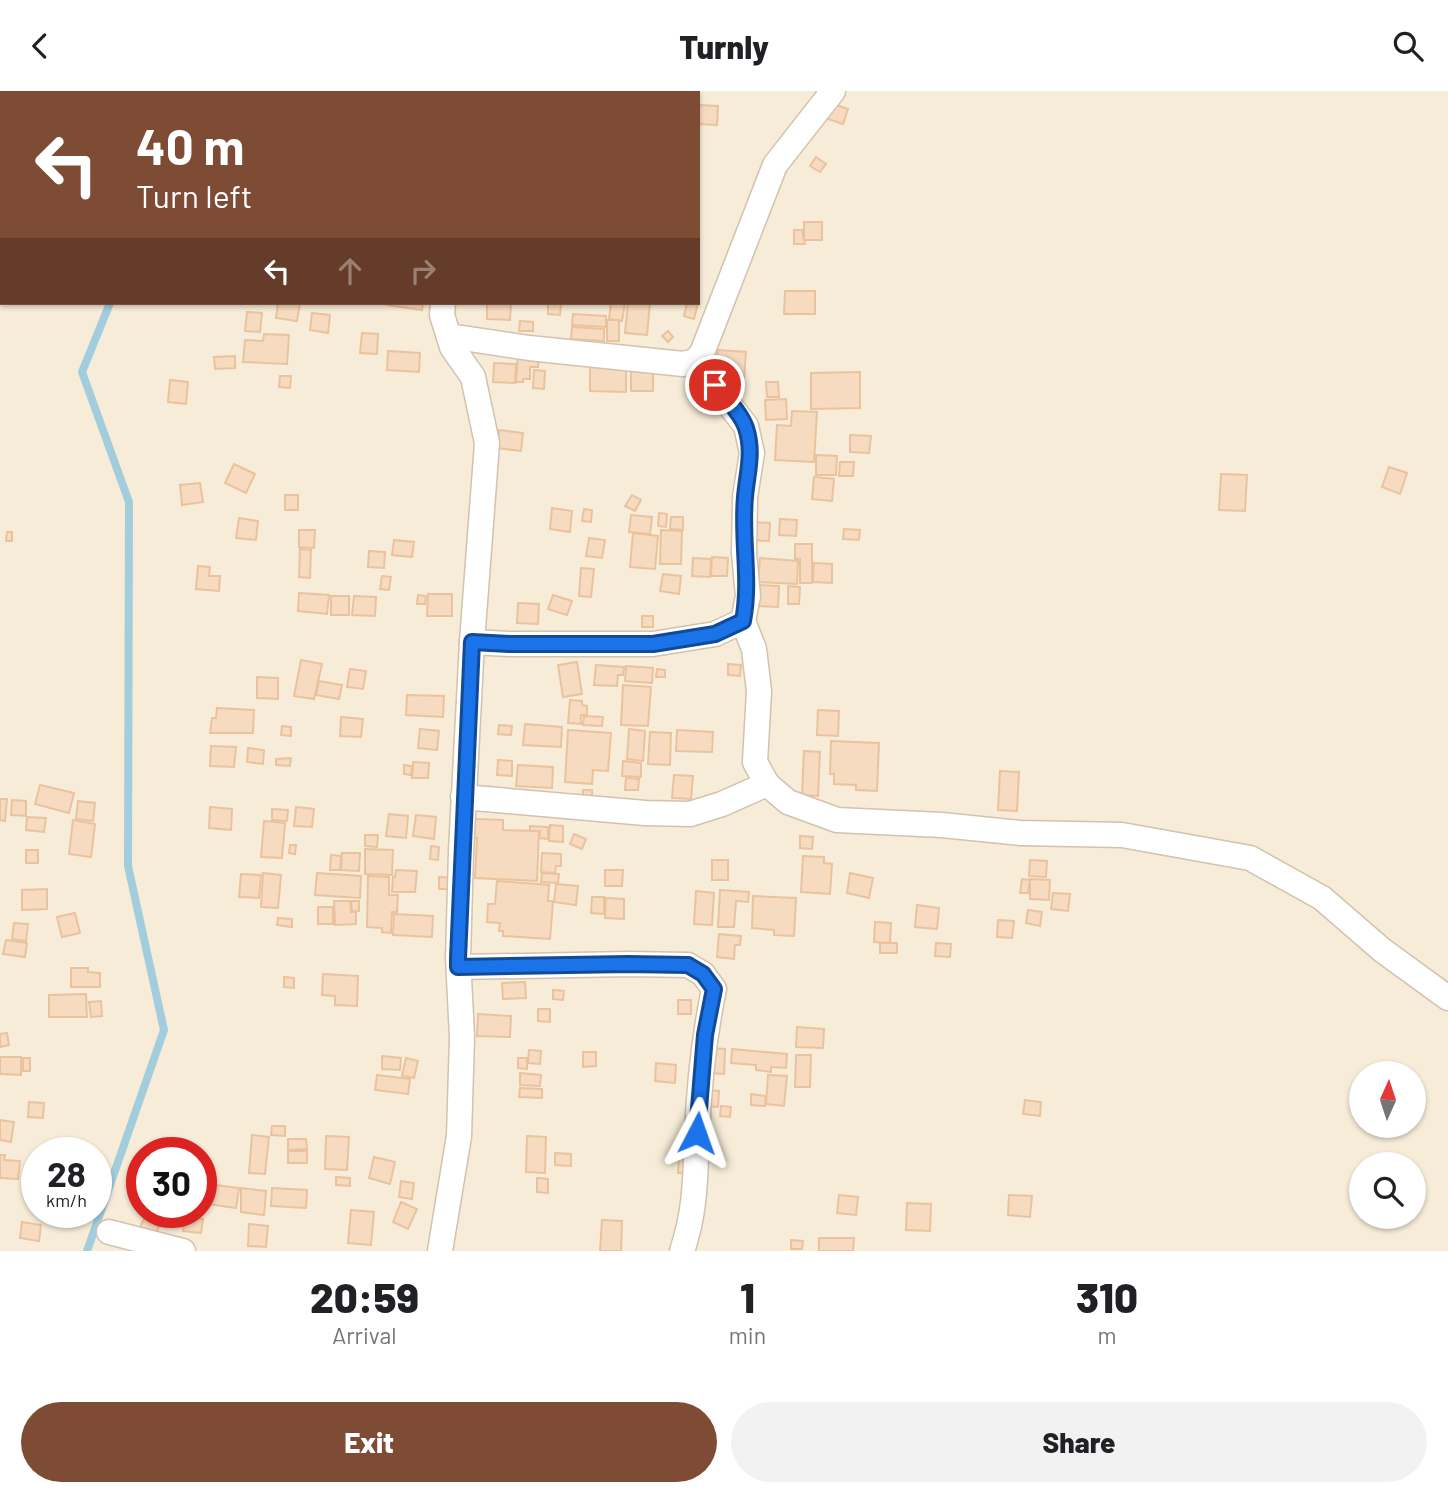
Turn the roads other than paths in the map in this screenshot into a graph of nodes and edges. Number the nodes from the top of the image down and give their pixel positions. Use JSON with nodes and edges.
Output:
{"nodes":[{"id":1,"x":833,"y":91,"type":"edge"},
{"id":2,"x":443,"y":305,"type":"edge"},
{"id":3,"x":449,"y":335,"type":"junction"},
{"id":4,"x":695,"y":361,"type":"junction"},
{"id":5,"x":743,"y":621,"type":"junction"},
{"id":6,"x":472,"y":642,"type":"junction"},
{"id":7,"x":767,"y":784,"type":"junction"},
{"id":8,"x":463,"y":797,"type":"junction"},
{"id":9,"x":458,"y":967,"type":"junction"},
{"id":10,"x":1448,"y":998,"type":"edge"},
{"id":11,"x":109,"y":1232,"type":"dead end"},
{"id":12,"x":437,"y":1248,"type":"edge"},
{"id":13,"x":183,"y":1251,"type":"edge"},
{"id":14,"x":682,"y":1251,"type":"edge"}],
"edges":[{"from":1,"to":4,"type":"street"},
{"from":2,"to":3,"type":"street"},
{"from":3,"to":4,"type":"street"},
{"from":3,"to":6,"type":"street"},
{"from":4,"to":5,"type":"street"},
{"from":5,"to":6,"type":"street"},
{"from":5,"to":7,"type":"street"},
{"from":6,"to":8,"type":"street"},
{"from":7,"to":8,"type":"street"},
{"from":7,"to":10,"type":"street"},
{"from":8,"to":9,"type":"street"},
{"from":9,"to":12,"type":"street"},
{"from":9,"to":14,"type":"street"},
{"from":11,"to":13,"type":"street"}]}
